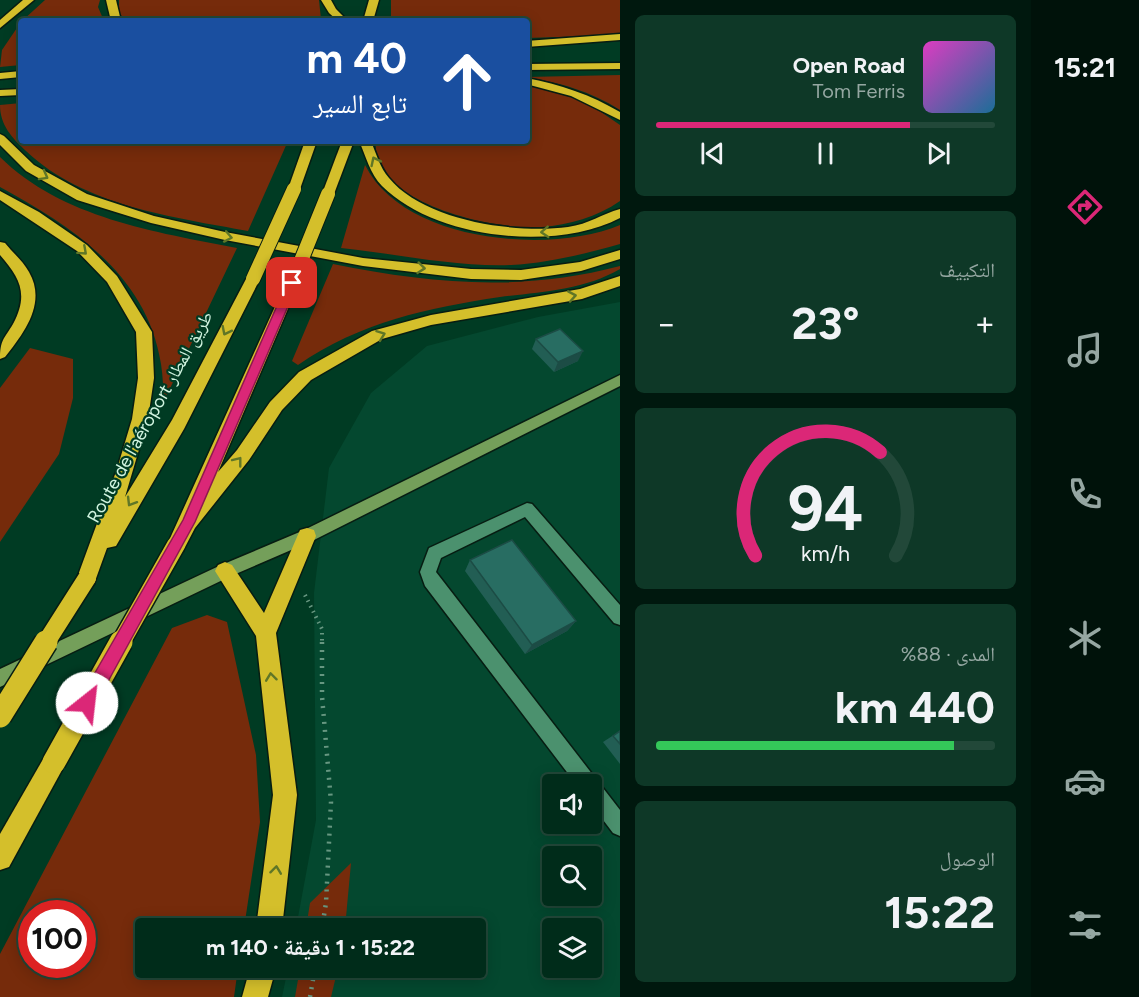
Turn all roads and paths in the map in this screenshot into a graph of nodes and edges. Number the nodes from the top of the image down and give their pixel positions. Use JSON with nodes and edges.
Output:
{"nodes":[{"id":1,"x":29,"y":0,"type":"edge"},
{"id":2,"x":111,"y":0,"type":"edge"},
{"id":3,"x":326,"y":0,"type":"edge"},
{"id":4,"x":367,"y":0,"type":"edge"},
{"id":5,"x":374,"y":0,"type":"edge"},
{"id":6,"x":341,"y":16,"type":"edge"},
{"id":7,"x":115,"y":18,"type":"edge"},
{"id":8,"x":369,"y":18,"type":"edge"},
{"id":9,"x":369,"y":18,"type":"edge"},
{"id":10,"x":0,"y":25,"type":"edge"},
{"id":11,"x":620,"y":38,"type":"edge"},
{"id":12,"x":530,"y":46,"type":"edge"},
{"id":13,"x":530,"y":46,"type":"edge"},
{"id":14,"x":620,"y":48,"type":"edge"},
{"id":15,"x":620,"y":66,"type":"edge"},
{"id":16,"x":530,"y":67,"type":"edge"},
{"id":17,"x":18,"y":74,"type":"edge"},
{"id":18,"x":0,"y":76,"type":"edge"},
{"id":19,"x":530,"y":82,"type":"edge"},
{"id":20,"x":18,"y":92,"type":"edge"},
{"id":21,"x":0,"y":93,"type":"edge"},
{"id":22,"x":620,"y":117,"type":"edge"},
{"id":23,"x":0,"y":138,"type":"edge"},
{"id":24,"x":310,"y":144,"type":"edge"},
{"id":25,"x":347,"y":144,"type":"edge"},
{"id":26,"x":366,"y":144,"type":"edge"},
{"id":27,"x":0,"y":195,"type":"edge"},
{"id":28,"x":620,"y":213,"type":"edge"},
{"id":29,"x":0,"y":246,"type":"edge"},
{"id":30,"x":620,"y":254,"type":"edge"},
{"id":31,"x":620,"y":281,"type":"edge"},
{"id":32,"x":0,"y":353,"type":"edge"},
{"id":33,"x":620,"y":380,"type":"edge"},
{"id":34,"x":188,"y":522,"type":"junction"},
{"id":35,"x":307,"y":536,"type":"junction"},
{"id":36,"x":293,"y":569,"type":"junction"},
{"id":37,"x":225,"y":571,"type":"junction"},
{"id":38,"x":87,"y":578,"type":"junction"},
{"id":39,"x":620,"y":616,"type":"edge"},
{"id":40,"x":266,"y":633,"type":"junction"},
{"id":41,"x":0,"y":678,"type":"edge"},
{"id":42,"x":0,"y":716,"type":"edge"},
{"id":43,"x":580,"y":774,"type":"edge"},
{"id":44,"x":602,"y":802,"type":"edge"},
{"id":45,"x":620,"y":826,"type":"edge"},
{"id":46,"x":0,"y":858,"type":"edge"},
{"id":47,"x":270,"y":918,"type":"edge"},
{"id":48,"x":324,"y":918,"type":"edge"},
{"id":49,"x":260,"y":978,"type":"edge"},
{"id":50,"x":313,"y":978,"type":"edge"},
{"id":51,"x":255,"y":997,"type":"edge"},
{"id":52,"x":310,"y":997,"type":"edge"}],
"edges":[{"from":1,"to":10,"type":"highway"},
{"from":2,"to":7,"type":"highway"},
{"from":3,"to":6,"type":"highway"},
{"from":4,"to":8,"type":"highway"},
{"from":5,"to":9,"type":"highway"},
{"from":11,"to":12,"type":"highway"},
{"from":13,"to":14,"type":"highway"},
{"from":15,"to":16,"type":"highway"},
{"from":17,"to":18,"type":"highway"},
{"from":19,"to":22,"type":"highway"},
{"from":20,"to":21,"type":"highway"},
{"from":23,"to":30,"type":"highway","one_way":true},
{"from":24,"to":38,"type":"highway","name":"Route de l'aéroport طريق المطار","one_way":true,"bridge":true},
{"from":25,"to":34,"type":"highway","bridge":true},
{"from":28,"to":26,"type":"highway","one_way":true},
{"from":27,"to":38,"type":"highway","one_way":true},
{"from":29,"to":32,"type":"highway"},
{"from":34,"to":31,"type":"highway","one_way":true},
{"from":33,"to":35,"type":"main road"},
{"from":34,"to":46,"type":"highway","bridge":true},
{"from":35,"to":36,"type":"highway"},
{"from":35,"to":37,"type":"main road"},
{"from":36,"to":40,"type":"highway"},
{"from":36,"to":48,"type":"path"},
{"from":37,"to":40,"type":"highway"},
{"from":37,"to":41,"type":"main road"},
{"from":38,"to":42,"type":"highway","bridge":true},
{"from":39,"to":43,"type":"lane"},
{"from":47,"to":40,"type":"highway","one_way":true},
{"from":44,"to":45,"type":"lane"},
{"from":49,"to":51,"type":"highway"},
{"from":50,"to":52,"type":"path"}]}
